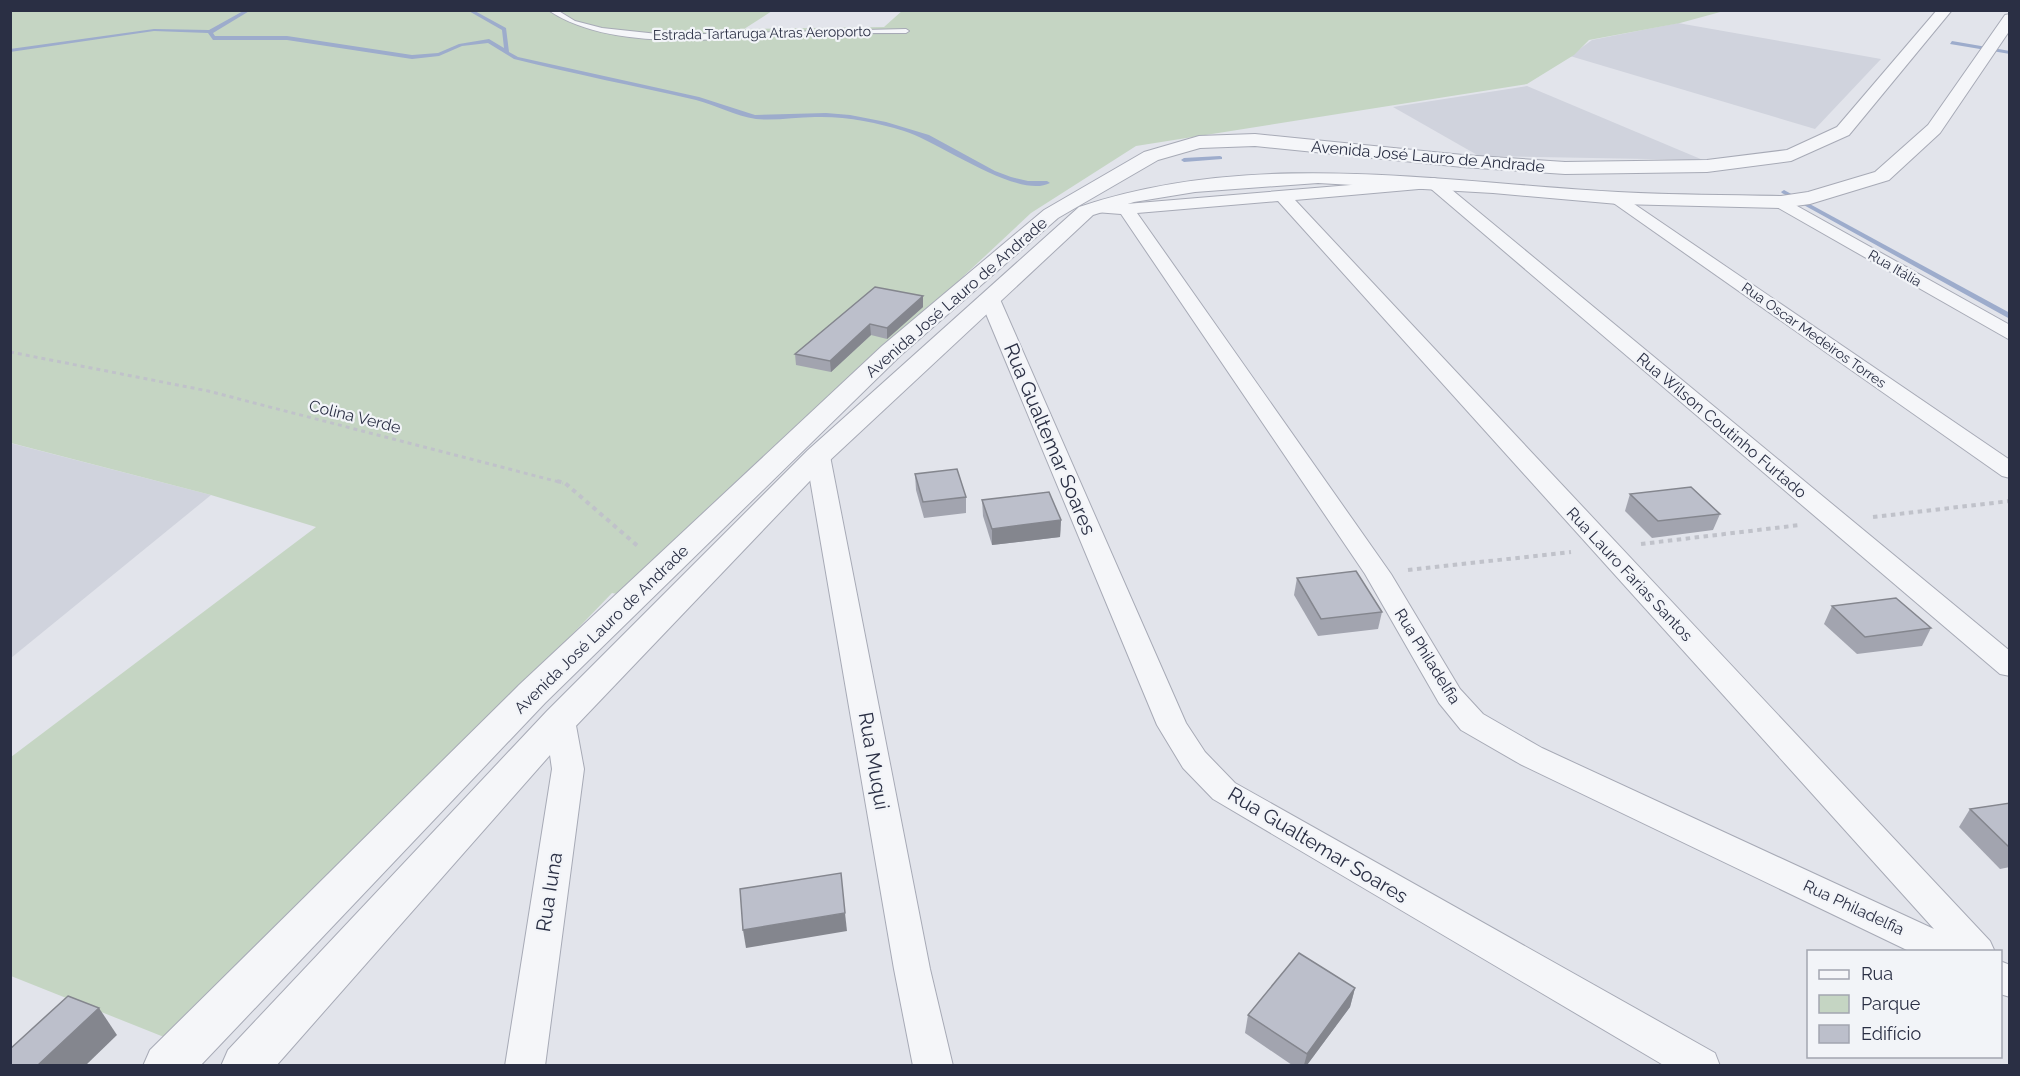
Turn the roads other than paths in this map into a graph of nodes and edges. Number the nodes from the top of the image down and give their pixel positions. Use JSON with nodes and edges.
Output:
{"nodes":[{"id":1,"x":551,"y":10,"type":"edge"},
{"id":2,"x":1945,"y":10,"type":"edge"},
{"id":3,"x":2010,"y":18,"type":"edge"},
{"id":4,"x":906,"y":31,"type":"dead end"},
{"id":5,"x":1267,"y":141,"type":"junction"},
{"id":6,"x":1340,"y":149,"type":"junction"},
{"id":7,"x":1344,"y":178,"type":"junction"},
{"id":8,"x":1434,"y":183,"type":"junction"},
{"id":9,"x":1284,"y":187,"type":"junction"},
{"id":10,"x":1618,"y":198,"type":"junction"},
{"id":11,"x":1794,"y":201,"type":"junction"},
{"id":12,"x":1095,"y":207,"type":"junction"},
{"id":13,"x":1126,"y":209,"type":"junction"},
{"id":14,"x":989,"y":297,"type":"junction"},
{"id":15,"x":2010,"y":333,"type":"edge"},
{"id":16,"x":818,"y":456,"type":"junction"},
{"id":17,"x":2010,"y":471,"type":"edge"},
{"id":18,"x":2010,"y":667,"type":"edge"},
{"id":19,"x":560,"y":720,"type":"junction"},
{"id":20,"x":1945,"y":950,"type":"edge"},
{"id":21,"x":1976,"y":950,"type":"edge"},
{"id":22,"x":167,"y":1065,"type":"edge"},
{"id":23,"x":245,"y":1065,"type":"edge"},
{"id":24,"x":525,"y":1065,"type":"edge"},
{"id":25,"x":933,"y":1065,"type":"edge"},
{"id":26,"x":1701,"y":1065,"type":"edge"}],
"edges":[{"from":1,"to":4,"type":"lane","name":"Estrada Tartaruga Atras Aeroporto"},
{"from":2,"to":6,"type":"street","name":"Avenida José Lauro de Andrade"},
{"from":3,"to":11,"type":"street","name":"Avenida José Lauro de Andrade"},
{"from":5,"to":6,"type":"street","name":"Avenida José Lauro de Andrade"},
{"from":5,"to":9,"type":"street"},
{"from":5,"to":22,"type":"street","name":"Avenida José Lauro de Andrade"},
{"from":6,"to":7,"type":"street"},
{"from":7,"to":8,"type":"street","name":"Avenida José Lauro de Andrade"},
{"from":7,"to":9,"type":"street","name":"Avenida José Lauro de Andrade"},
{"from":8,"to":9,"type":"street"},
{"from":8,"to":10,"type":"street","name":"Avenida José Lauro de Andrade"},
{"from":8,"to":18,"type":"street","name":"Rua Wilson Coutinho Furtado"},
{"from":9,"to":12,"type":"street","name":"Avenida José Lauro de Andrade"},
{"from":9,"to":13,"type":"street"},
{"from":9,"to":21,"type":"street","name":"Rua Lauro Farias Santos"},
{"from":10,"to":11,"type":"street","name":"Avenida José Lauro de Andrade"},
{"from":10,"to":17,"type":"street","name":"Rua Oscar Medeiros Torres"},
{"from":11,"to":15,"type":"street","name":"Rua Itália"},
{"from":12,"to":13,"type":"street"},
{"from":12,"to":14,"type":"street","name":"Avenida José Lauro de Andrade"},
{"from":13,"to":20,"type":"street","name":"Rua Philadelfia"},
{"from":14,"to":16,"type":"street","name":"Avenida José Lauro de Andrade"},
{"from":14,"to":26,"type":"street","name":"Rua Gualtemar Soares"},
{"from":16,"to":19,"type":"street","name":"Avenida José Lauro de Andrade"},
{"from":16,"to":25,"type":"street","name":"Rua Muqui"},
{"from":19,"to":23,"type":"street","name":"Avenida José Lauro de Andrade"},
{"from":19,"to":24,"type":"street","name":"Rua Iuna"}]}
